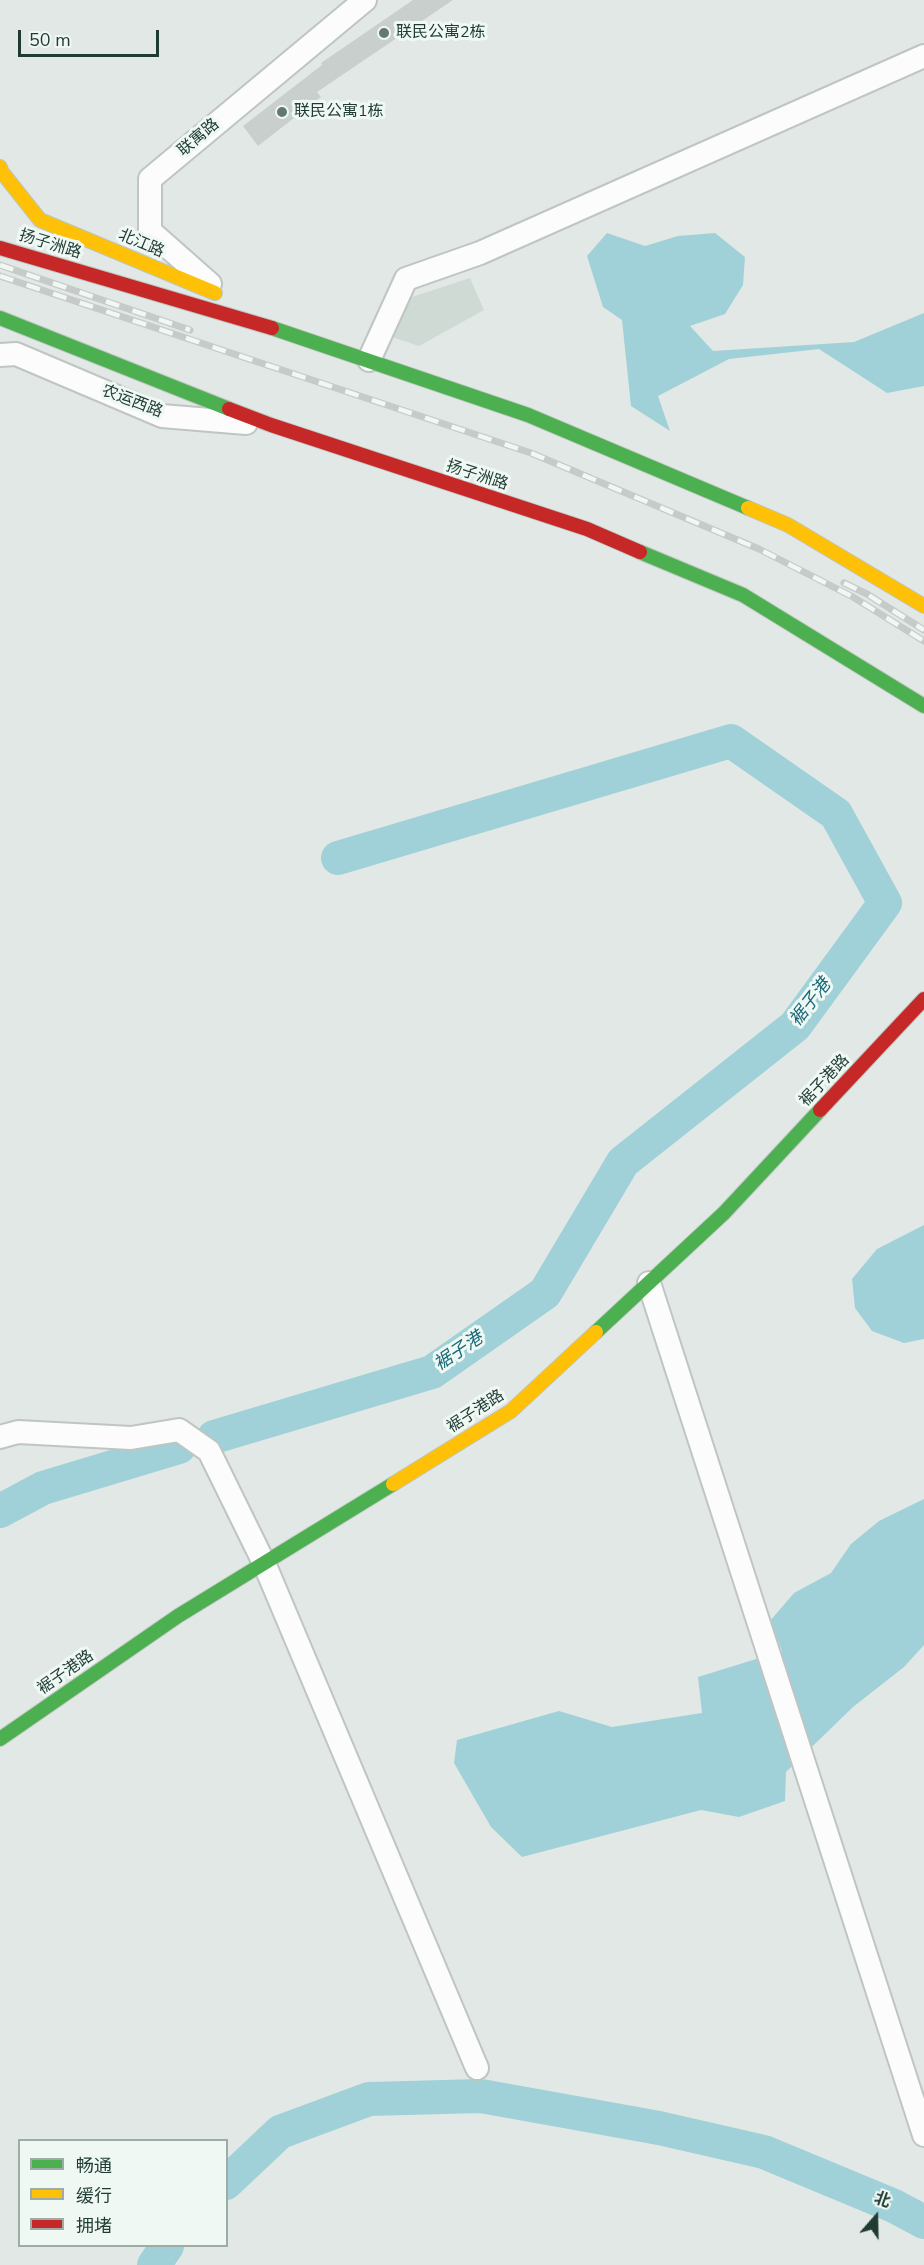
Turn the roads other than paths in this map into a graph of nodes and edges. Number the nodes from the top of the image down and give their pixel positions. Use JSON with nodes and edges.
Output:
{"nodes":[{"id":1,"x":364,"y":0,"type":"edge"},
{"id":2,"x":924,"y":56,"type":"edge"},
{"id":3,"x":0,"y":167,"type":"edge"},
{"id":4,"x":0,"y":248,"type":"edge"},
{"id":5,"x":230,"y":300,"type":"junction"},
{"id":6,"x":0,"y":318,"type":"edge"},
{"id":7,"x":287,"y":332,"type":"junction"},
{"id":8,"x":0,"y":355,"type":"edge"},
{"id":9,"x":369,"y":360,"type":"junction"},
{"id":10,"x":271,"y":425,"type":"junction"},
{"id":11,"x":924,"y":606,"type":"edge"},
{"id":12,"x":924,"y":706,"type":"edge"},
{"id":13,"x":924,"y":999,"type":"edge"},
{"id":14,"x":649,"y":1283,"type":"junction"},
{"id":15,"x":0,"y":1437,"type":"edge"},
{"id":16,"x":264,"y":1563,"type":"junction"},
{"id":17,"x":0,"y":1739,"type":"edge"},
{"id":18,"x":477,"y":2068,"type":"dead end"},
{"id":19,"x":924,"y":2135,"type":"edge"}],
"edges":[{"from":1,"to":5,"type":"street","name":"联寓路"},
{"from":2,"to":9,"type":"street"},
{"from":3,"to":5,"type":"main road","name":"北江路"},
{"from":4,"to":7,"type":"main road","name":"扬子洲路"},
{"from":5,"to":7,"type":"main road","name":"北江路"},
{"from":6,"to":10,"type":"main road","name":"扬子洲路"},
{"from":7,"to":9,"type":"main road","name":"扬子洲路"},
{"from":8,"to":10,"type":"street","name":"农运西路"},
{"from":9,"to":11,"type":"main road","name":"扬子洲路"},
{"from":10,"to":12,"type":"main road","name":"扬子洲路"},
{"from":13,"to":14,"type":"main road","name":"裾子港路"},
{"from":14,"to":16,"type":"main road","name":"裾子港路"},
{"from":14,"to":19,"type":"street"},
{"from":15,"to":16,"type":"street"},
{"from":16,"to":17,"type":"main road","name":"裾子港路"},
{"from":16,"to":18,"type":"street"}]}
